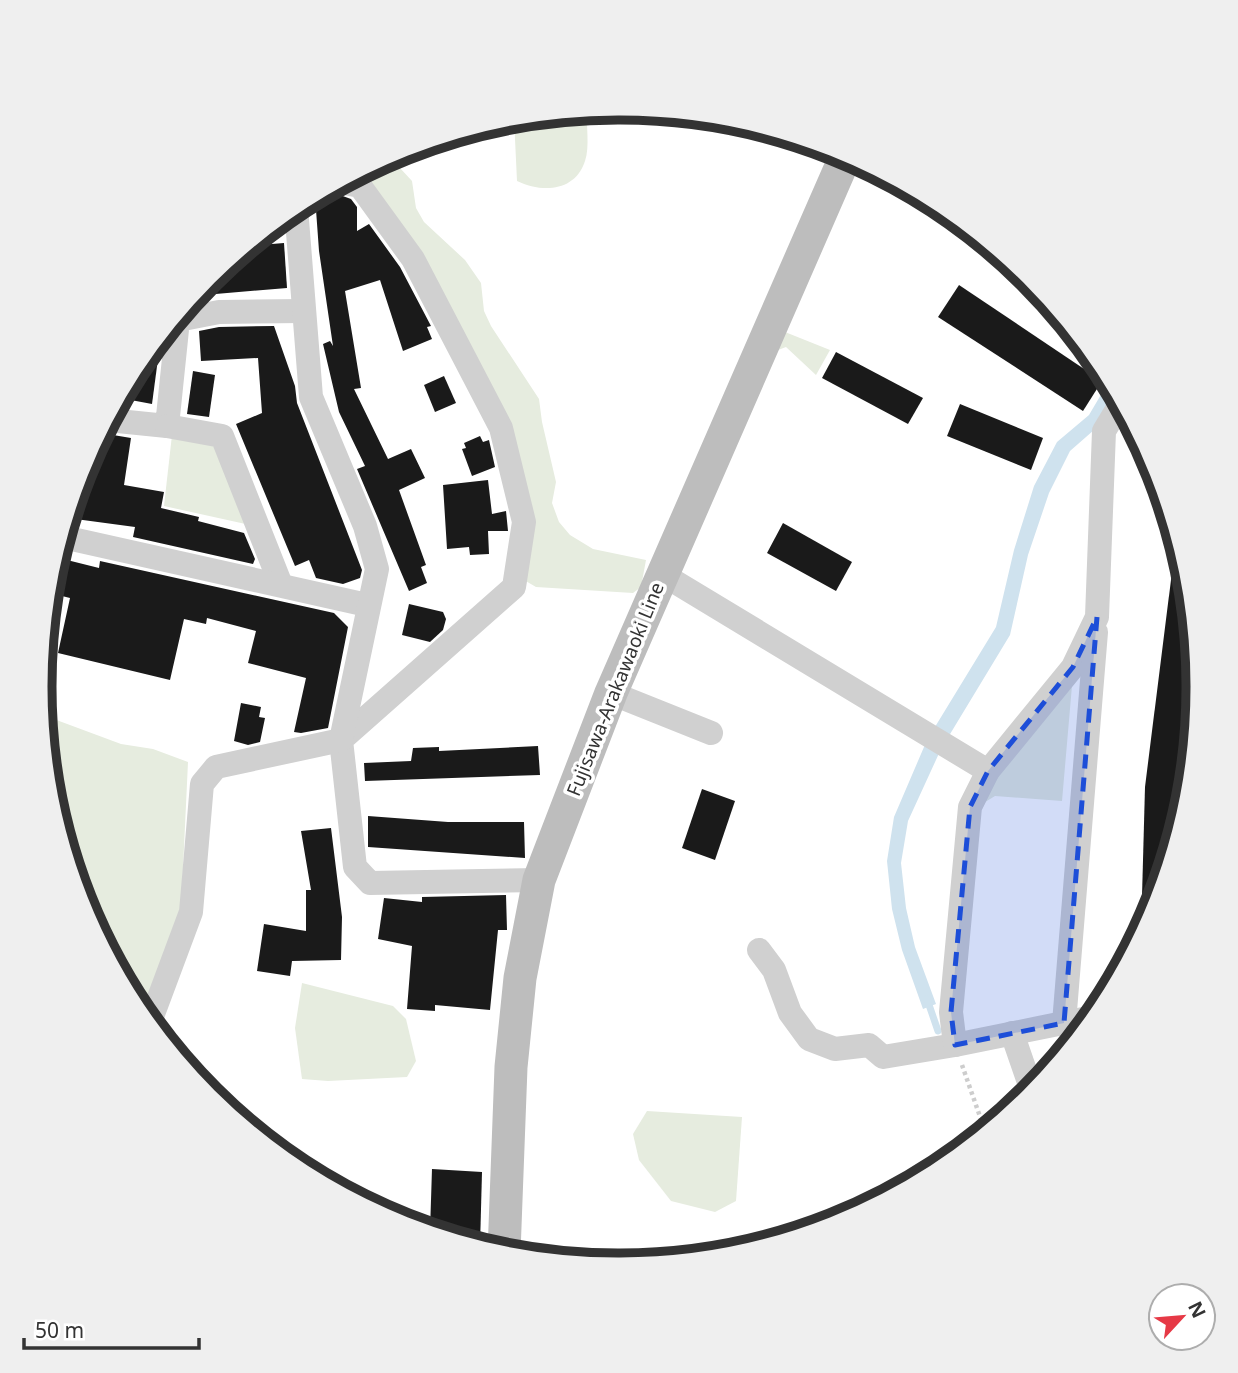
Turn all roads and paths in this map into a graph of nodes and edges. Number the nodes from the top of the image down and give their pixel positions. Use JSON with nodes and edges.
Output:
{"nodes":[{"id":1,"x":841,"y":165,"type":"edge"},
{"id":2,"x":355,"y":185,"type":"edge"},
{"id":3,"x":297,"y":220,"type":"edge"},
{"id":4,"x":303,"y":311,"type":"junction"},
{"id":5,"x":189,"y":318,"type":"edge"},
{"id":6,"x":177,"y":334,"type":"edge"},
{"id":7,"x":1115,"y":413,"type":"edge"},
{"id":8,"x":119,"y":421,"type":"edge"},
{"id":9,"x":167,"y":426,"type":"junction"},
{"id":10,"x":72,"y":539,"type":"edge"},
{"id":11,"x":662,"y":574,"type":"junction"},
{"id":12,"x":281,"y":585,"type":"junction"},
{"id":13,"x":368,"y":606,"type":"junction"},
{"id":14,"x":1097,"y":617,"type":"junction"},
{"id":15,"x":611,"y":693,"type":"junction"},
{"id":16,"x":711,"y":733,"type":"dead end"},
{"id":17,"x":341,"y":740,"type":"junction"},
{"id":18,"x":988,"y":771,"type":"junction"},
{"id":19,"x":539,"y":880,"type":"junction"},
{"id":20,"x":759,"y":950,"type":"dead end"},
{"id":21,"x":155,"y":1010,"type":"edge"},
{"id":22,"x":1076,"y":1021,"type":"edge"},
{"id":23,"x":1064,"y":1023,"type":"junction"},
{"id":24,"x":1012,"y":1033,"type":"junction"},
{"id":25,"x":955,"y":1045,"type":"junction"},
{"id":26,"x":1028,"y":1078,"type":"edge"},
{"id":27,"x":982,"y":1121,"type":"edge"},
{"id":28,"x":504,"y":1241,"type":"edge"}],
"edges":[{"from":1,"to":11,"type":"main road","name":"Fujisawa-Arakawaoki Line"},
{"from":2,"to":17,"type":"street"},
{"from":3,"to":4,"type":"street"},
{"from":4,"to":5,"type":"street"},
{"from":4,"to":13,"type":"street"},
{"from":6,"to":9,"type":"street"},
{"from":7,"to":14,"type":"street"},
{"from":8,"to":9,"type":"street"},
{"from":9,"to":12,"type":"street"},
{"from":10,"to":12,"type":"street"},
{"from":11,"to":15,"type":"main road","name":"Fujisawa-Arakawaoki Line"},
{"from":11,"to":18,"type":"street"},
{"from":12,"to":13,"type":"street"},
{"from":13,"to":17,"type":"street"},
{"from":14,"to":18,"type":"street"},
{"from":14,"to":23,"type":"street"},
{"from":15,"to":16,"type":"street"},
{"from":15,"to":19,"type":"main road","name":"Fujisawa-Arakawaoki Line"},
{"from":17,"to":19,"type":"street"},
{"from":17,"to":21,"type":"street"},
{"from":18,"to":25,"type":"street"},
{"from":19,"to":28,"type":"main road","name":"Fujisawa-Arakawaoki Line"},
{"from":20,"to":25,"type":"street"},
{"from":22,"to":23,"type":"street"},
{"from":23,"to":24,"type":"street"},
{"from":24,"to":25,"type":"street"},
{"from":24,"to":26,"type":"street"},
{"from":25,"to":27,"type":"path"}]}
